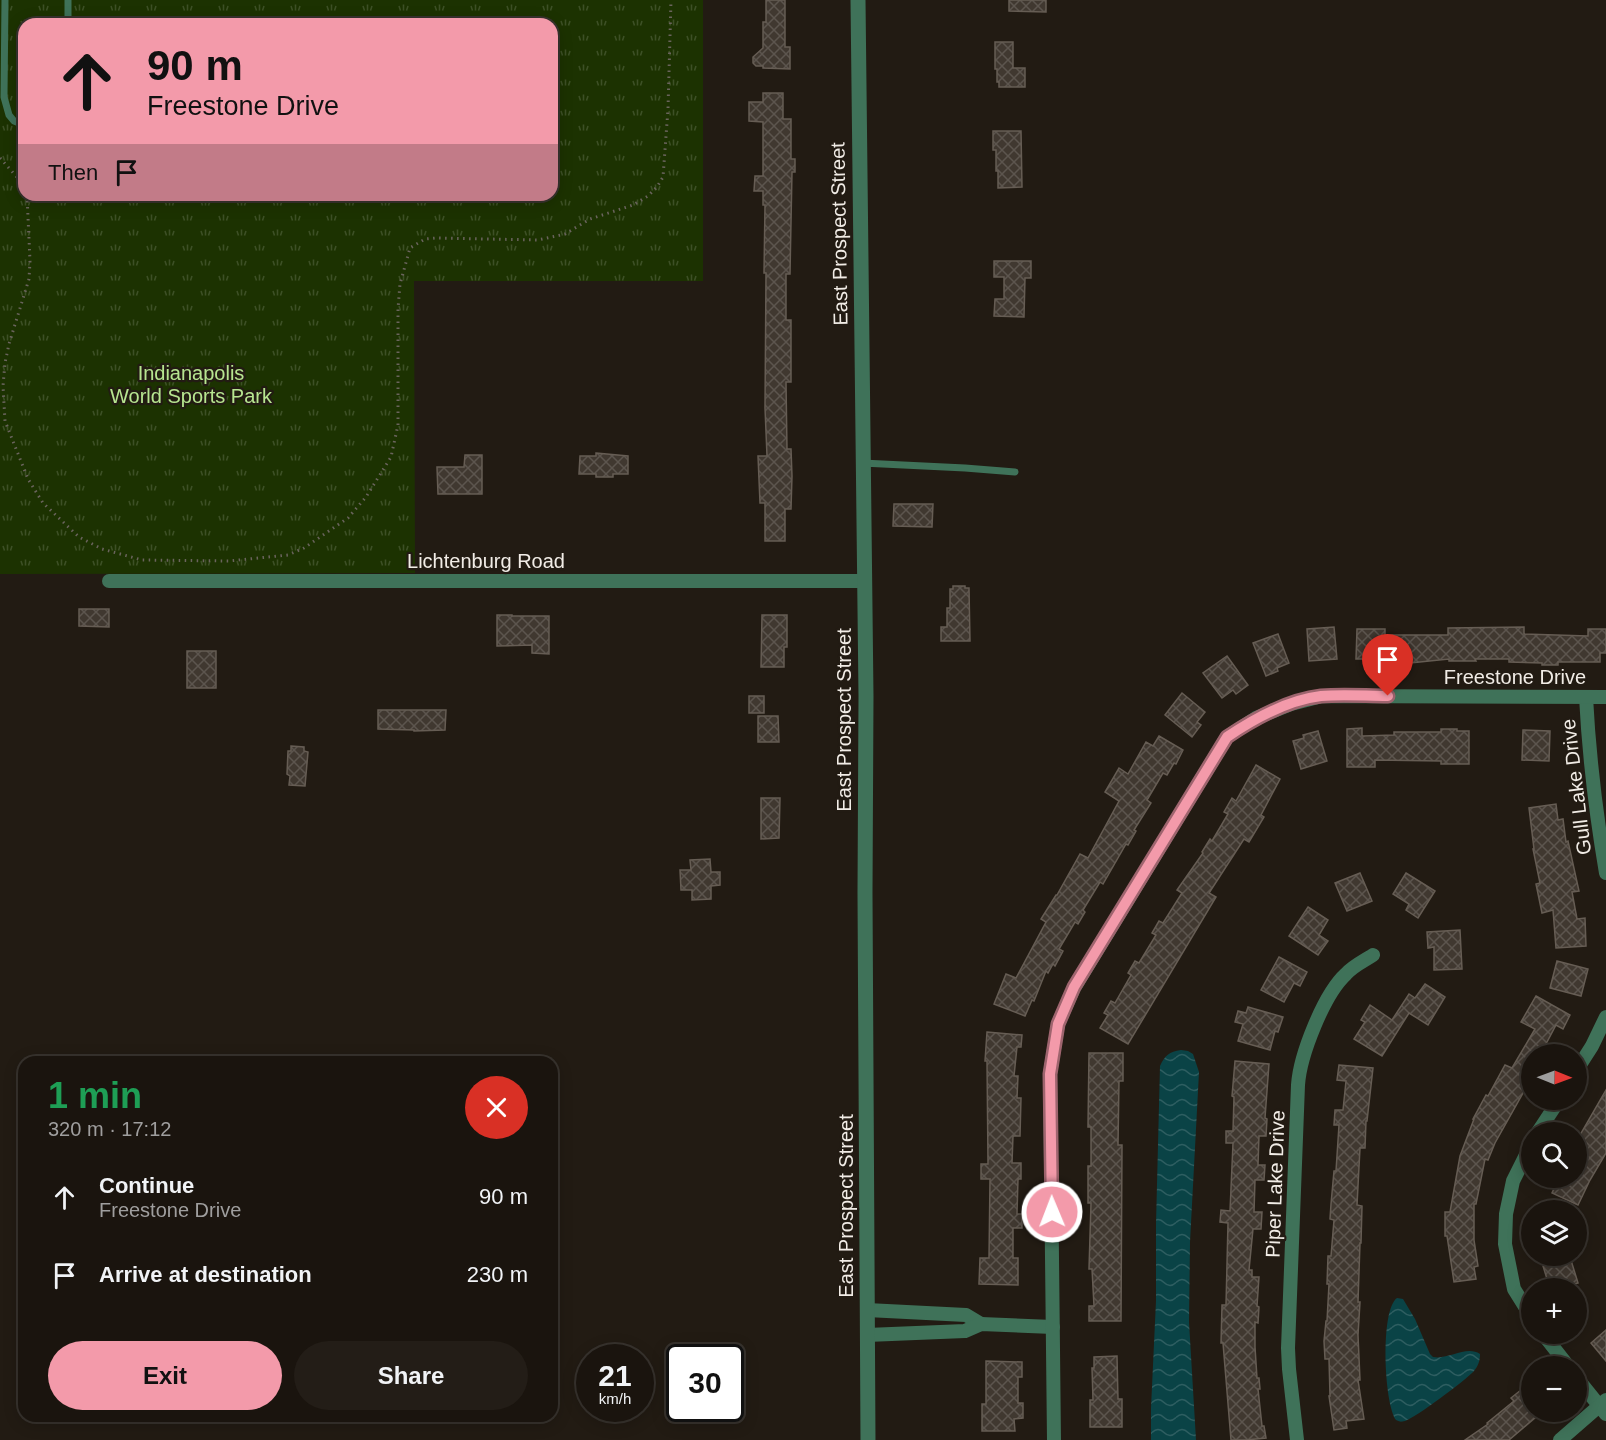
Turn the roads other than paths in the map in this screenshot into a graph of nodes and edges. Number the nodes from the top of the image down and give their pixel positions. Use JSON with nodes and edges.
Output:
{"nodes":[{"id":1,"x":5,"y":0,"type":"edge"},
{"id":2,"x":68,"y":0,"type":"edge"},
{"id":3,"x":858,"y":0,"type":"edge"},
{"id":4,"x":68,"y":18,"type":"edge"},
{"id":5,"x":18,"y":123,"type":"edge"},
{"id":6,"x":862,"y":463,"type":"junction"},
{"id":7,"x":1015,"y":472,"type":"dead end"},
{"id":8,"x":109,"y":581,"type":"dead end"},
{"id":9,"x":864,"y":581,"type":"junction"},
{"id":10,"x":1586,"y":697,"type":"junction"},
{"id":11,"x":1606,"y":697,"type":"edge"},
{"id":12,"x":1606,"y":873,"type":"edge"},
{"id":13,"x":1373,"y":955,"type":"dead end"},
{"id":14,"x":1606,"y":1017,"type":"edge"},
{"id":15,"x":1587,"y":1055,"type":"edge"},
{"id":16,"x":1521,"y":1165,"type":"edge"},
{"id":17,"x":1521,"y":1300,"type":"edge"},
{"id":18,"x":867,"y":1310,"type":"junction"},
{"id":19,"x":981,"y":1324,"type":"junction"},
{"id":20,"x":1053,"y":1327,"type":"junction"},
{"id":21,"x":867,"y":1335,"type":"junction"},
{"id":22,"x":1551,"y":1344,"type":"edge"},
{"id":23,"x":1560,"y":1356,"type":"edge"},
{"id":24,"x":1587,"y":1389,"type":"edge"},
{"id":25,"x":1604,"y":1407,"type":"edge"},
{"id":26,"x":868,"y":1440,"type":"edge"},
{"id":27,"x":1054,"y":1440,"type":"edge"},
{"id":28,"x":1297,"y":1440,"type":"edge"},
{"id":29,"x":1560,"y":1440,"type":"edge"}],
"edges":[{"from":1,"to":5,"type":"lane"},
{"from":2,"to":4,"type":"lane"},
{"from":3,"to":6,"type":"street","name":"East Prospect Street"},
{"from":6,"to":7,"type":"lane"},
{"from":6,"to":9,"type":"street","name":"East Prospect Street"},
{"from":8,"to":9,"type":"street","name":"Lichtenburg Road"},
{"from":9,"to":18,"type":"street","name":"East Prospect Street"},
{"from":10,"to":11,"type":"street","name":"Freestone Drive"},
{"from":10,"to":12,"type":"street","name":"Gull Lake Drive"},
{"from":10,"to":20,"type":"street","name":"Freestone Drive"},
{"from":13,"to":28,"type":"street","name":"Piper Lake Drive"},
{"from":14,"to":15,"type":"street"},
{"from":16,"to":17,"type":"street"},
{"from":18,"to":19,"type":"street"},
{"from":18,"to":21,"type":"street","name":"East Prospect Street"},
{"from":19,"to":20,"type":"street"},
{"from":19,"to":21,"type":"street"},
{"from":20,"to":27,"type":"street","name":"Freestone Drive"},
{"from":21,"to":26,"type":"street","name":"East Prospect Street"},
{"from":22,"to":23,"type":"street"},
{"from":24,"to":25,"type":"street"},
{"from":25,"to":29,"type":"street"}]}
